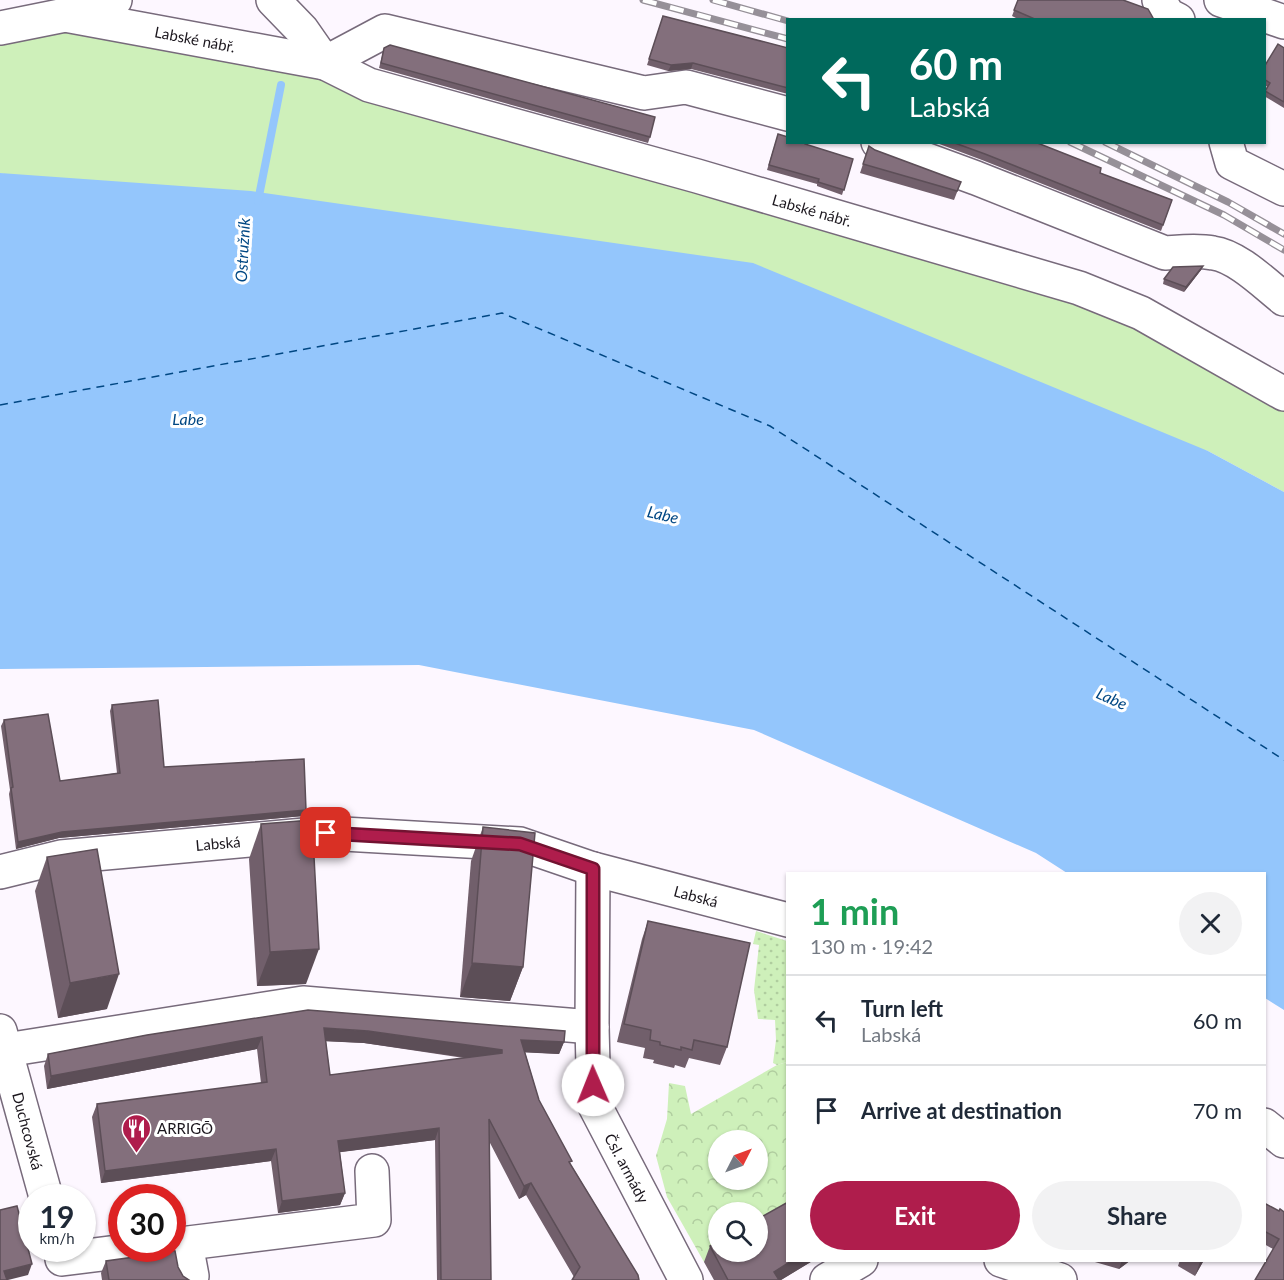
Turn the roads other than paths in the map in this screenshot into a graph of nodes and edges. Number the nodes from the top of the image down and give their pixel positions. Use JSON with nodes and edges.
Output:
{"nodes":[{"id":1,"x":114,"y":0,"type":"edge"},
{"id":2,"x":273,"y":0,"type":"edge"},
{"id":3,"x":1159,"y":0,"type":"edge"},
{"id":4,"x":1221,"y":0,"type":"edge"},
{"id":5,"x":65,"y":15,"type":"junction"},
{"id":6,"x":1174,"y":18,"type":"edge"},
{"id":7,"x":1284,"y":22,"type":"edge"},
{"id":8,"x":0,"y":28,"type":"edge"},
{"id":9,"x":325,"y":63,"type":"junction"},
{"id":10,"x":786,"y":113,"type":"edge"},
{"id":11,"x":883,"y":144,"type":"edge"},
{"id":12,"x":1227,"y":144,"type":"edge"},
{"id":13,"x":1284,"y":189,"type":"edge"},
{"id":14,"x":1284,"y":299,"type":"edge"},
{"id":15,"x":1284,"y":394,"type":"edge"},
{"id":16,"x":593,"y":869,"type":"junction"},
{"id":17,"x":0,"y":872,"type":"edge"},
{"id":18,"x":786,"y":919,"type":"edge"},
{"id":19,"x":592,"y":1027,"type":"junction"},
{"id":20,"x":3,"y":1040,"type":"edge"},
{"id":21,"x":1266,"y":1127,"type":"edge"},
{"id":22,"x":1284,"y":1141,"type":"edge"},
{"id":23,"x":372,"y":1171,"type":"dead end"},
{"id":24,"x":42,"y":1184,"type":"edge"},
{"id":25,"x":186,"y":1243,"type":"edge"},
{"id":26,"x":186,"y":1261,"type":"edge"},
{"id":27,"x":1007,"y":1262,"type":"edge"},
{"id":28,"x":192,"y":1276,"type":"dead end"},
{"id":29,"x":686,"y":1280,"type":"edge"},
{"id":30,"x":1060,"y":1280,"type":"edge"}],
"edges":[{"from":1,"to":5,"type":"street","name":"Labské nábř."},
{"from":2,"to":9,"type":"street","name":"Labské nábř."},
{"from":3,"to":6,"type":"street"},
{"from":4,"to":7,"type":"street"},
{"from":5,"to":8,"type":"street","name":"Labské nábř."},
{"from":5,"to":9,"type":"street","name":"Labské nábř."},
{"from":9,"to":10,"type":"street"},
{"from":9,"to":15,"type":"street","name":"Labské nábř."},
{"from":11,"to":14,"type":"street"},
{"from":12,"to":13,"type":"street"},
{"from":16,"to":17,"type":"street","name":"Labská"},
{"from":16,"to":18,"type":"street","name":"Labská"},
{"from":16,"to":19,"type":"street","name":"Čsl. armády"},
{"from":19,"to":20,"type":"street"},
{"from":19,"to":29,"type":"street","name":"Čsl. armády"},
{"from":20,"to":24,"type":"street","name":"Duchcovská"},
{"from":21,"to":22,"type":"street"},
{"from":23,"to":25,"type":"street"},
{"from":26,"to":28,"type":"street"},
{"from":27,"to":30,"type":"street"}]}
